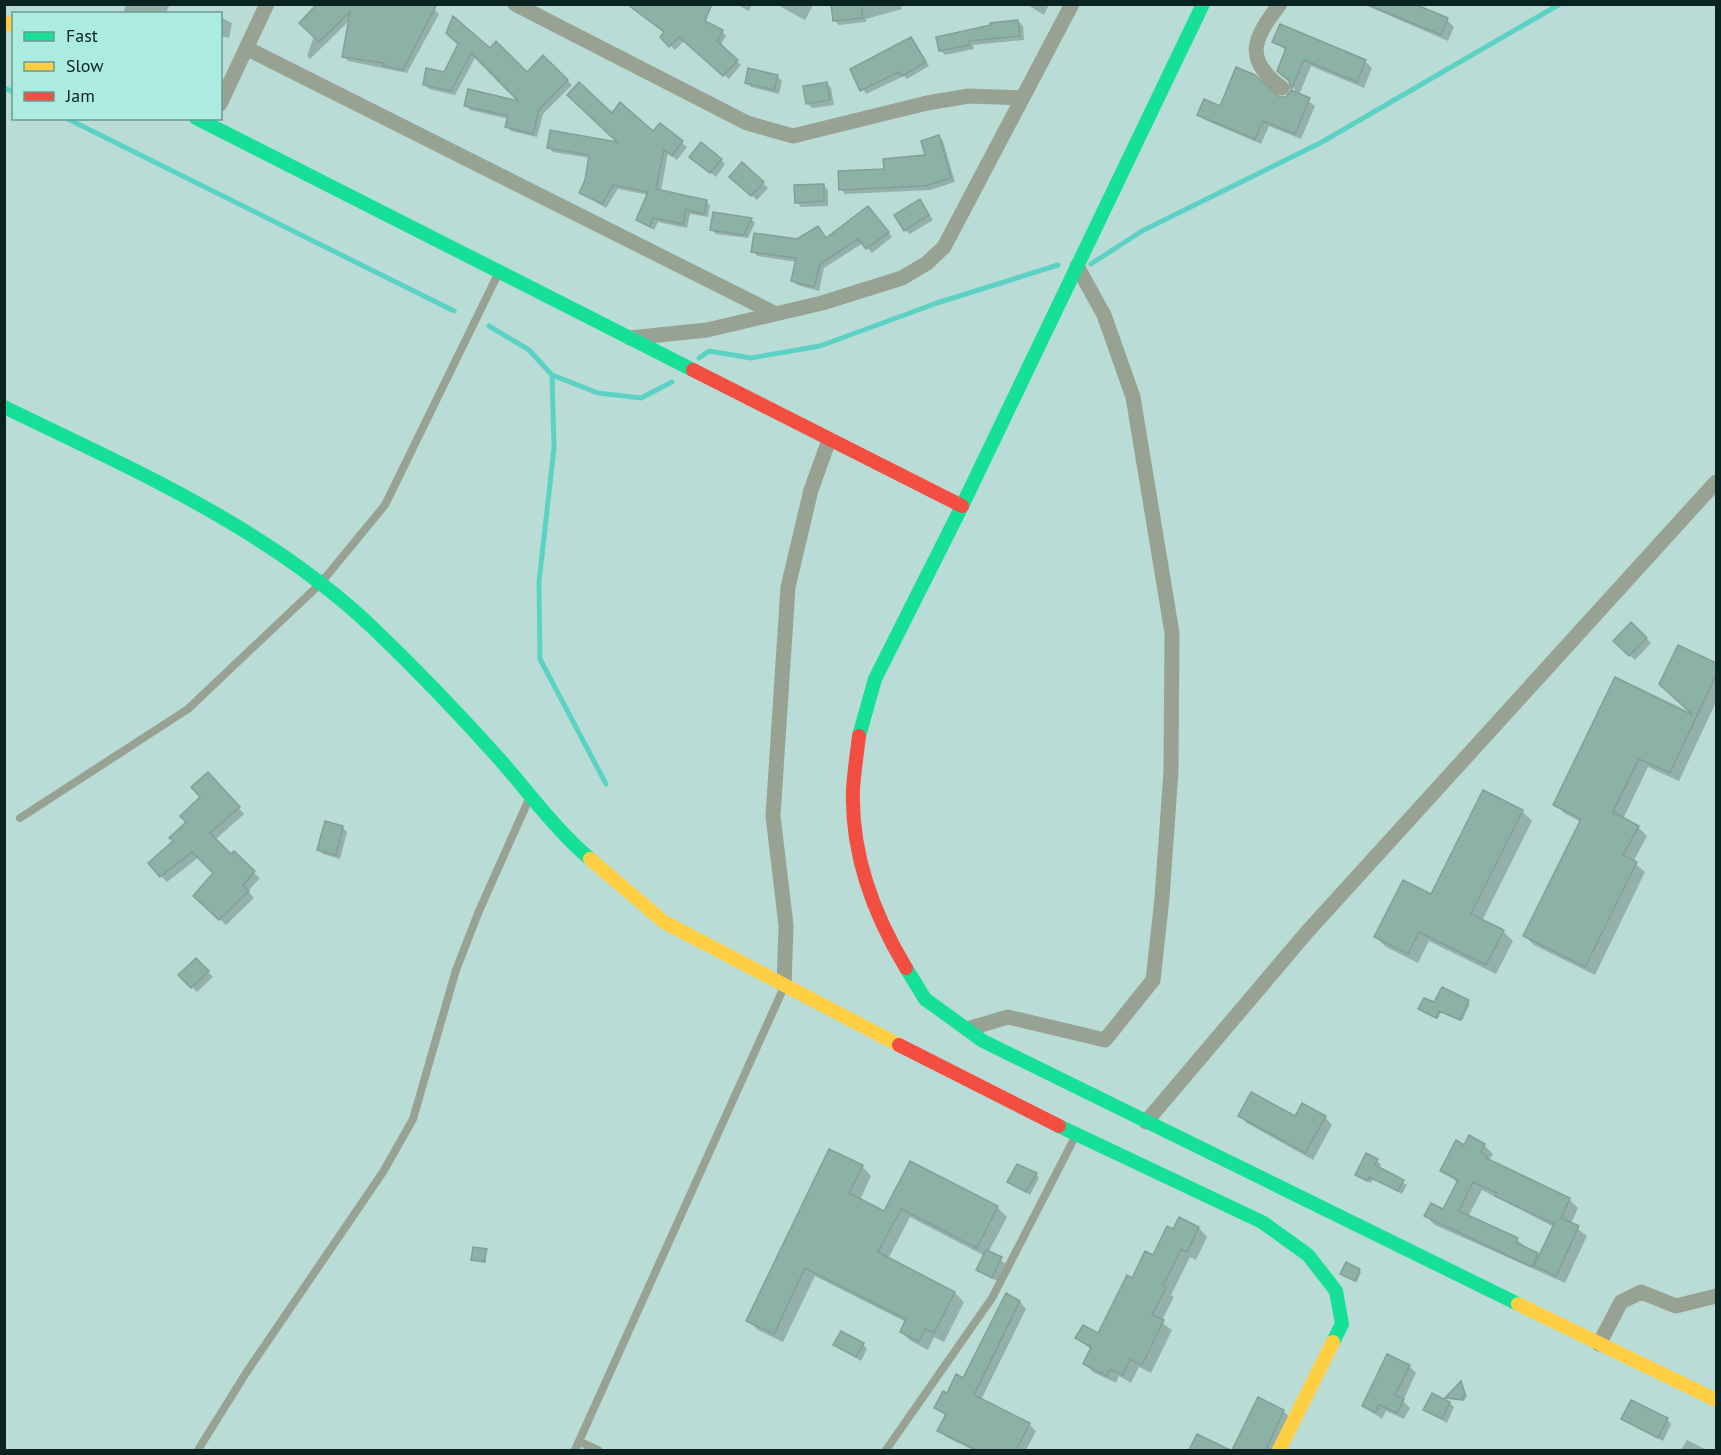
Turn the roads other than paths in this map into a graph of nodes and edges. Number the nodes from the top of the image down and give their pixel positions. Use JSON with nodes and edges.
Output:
{"nodes":[{"id":1,"x":267,"y":4,"type":"edge"},
{"id":2,"x":515,"y":4,"type":"edge"},
{"id":3,"x":1072,"y":4,"type":"edge"},
{"id":4,"x":1203,"y":4,"type":"edge"},
{"id":5,"x":1280,"y":4,"type":"edge"},
{"id":6,"x":246,"y":48,"type":"junction"},
{"id":7,"x":1282,"y":88,"type":"dead end"},
{"id":8,"x":1022,"y":98,"type":"junction"},
{"id":9,"x":222,"y":100,"type":"edge"},
{"id":10,"x":212,"y":122,"type":"edge"},
{"id":11,"x":1077,"y":266,"type":"junction"},
{"id":12,"x":499,"y":273,"type":"junction"},
{"id":13,"x":774,"y":313,"type":"junction"},
{"id":14,"x":628,"y":338,"type":"junction"},
{"id":15,"x":4,"y":407,"type":"edge"},
{"id":16,"x":829,"y":440,"type":"junction"},
{"id":17,"x":1716,"y":482,"type":"edge"},
{"id":18,"x":962,"y":506,"type":"junction"},
{"id":19,"x":320,"y":584,"type":"junction"},
{"id":20,"x":530,"y":797,"type":"junction"},
{"id":21,"x":20,"y":818,"type":"dead end"},
{"id":22,"x":784,"y":987,"type":"junction"},
{"id":23,"x":967,"y":1029,"type":"junction"},
{"id":24,"x":1146,"y":1122,"type":"junction"},
{"id":25,"x":1076,"y":1134,"type":"junction"},
{"id":26,"x":1716,"y":1296,"type":"edge"},
{"id":27,"x":1599,"y":1344,"type":"junction"},
{"id":28,"x":1716,"y":1400,"type":"edge"},
{"id":29,"x":580,"y":1442,"type":"junction"},
{"id":30,"x":198,"y":1450,"type":"edge"},
{"id":31,"x":575,"y":1450,"type":"edge"},
{"id":32,"x":598,"y":1450,"type":"edge"},
{"id":33,"x":886,"y":1450,"type":"edge"},
{"id":34,"x":1279,"y":1450,"type":"edge"}],
"edges":[{"from":1,"to":6,"type":"street"},
{"from":2,"to":8,"type":"street"},
{"from":3,"to":8,"type":"street"},
{"from":4,"to":11,"type":"street"},
{"from":5,"to":7,"type":"street"},
{"from":6,"to":9,"type":"street"},
{"from":6,"to":13,"type":"street"},
{"from":8,"to":13,"type":"street"},
{"from":10,"to":12,"type":"street"},
{"from":11,"to":18,"type":"street"},
{"from":11,"to":23,"type":"street"},
{"from":12,"to":14,"type":"street"},
{"from":12,"to":19,"type":"lane"},
{"from":13,"to":14,"type":"street"},
{"from":14,"to":16,"type":"street"},
{"from":15,"to":19,"type":"street"},
{"from":16,"to":18,"type":"street"},
{"from":16,"to":22,"type":"street"},
{"from":17,"to":24,"type":"street"},
{"from":18,"to":23,"type":"street"},
{"from":19,"to":20,"type":"street"},
{"from":19,"to":21,"type":"lane"},
{"from":20,"to":22,"type":"street"},
{"from":20,"to":30,"type":"lane"},
{"from":22,"to":25,"type":"street"},
{"from":22,"to":29,"type":"lane"},
{"from":23,"to":24,"type":"street"},
{"from":24,"to":27,"type":"street"},
{"from":25,"to":33,"type":"lane"},
{"from":25,"to":34,"type":"street"},
{"from":26,"to":27,"type":"street"},
{"from":27,"to":28,"type":"street"},
{"from":29,"to":31,"type":"lane"},
{"from":29,"to":32,"type":"lane"}]}
